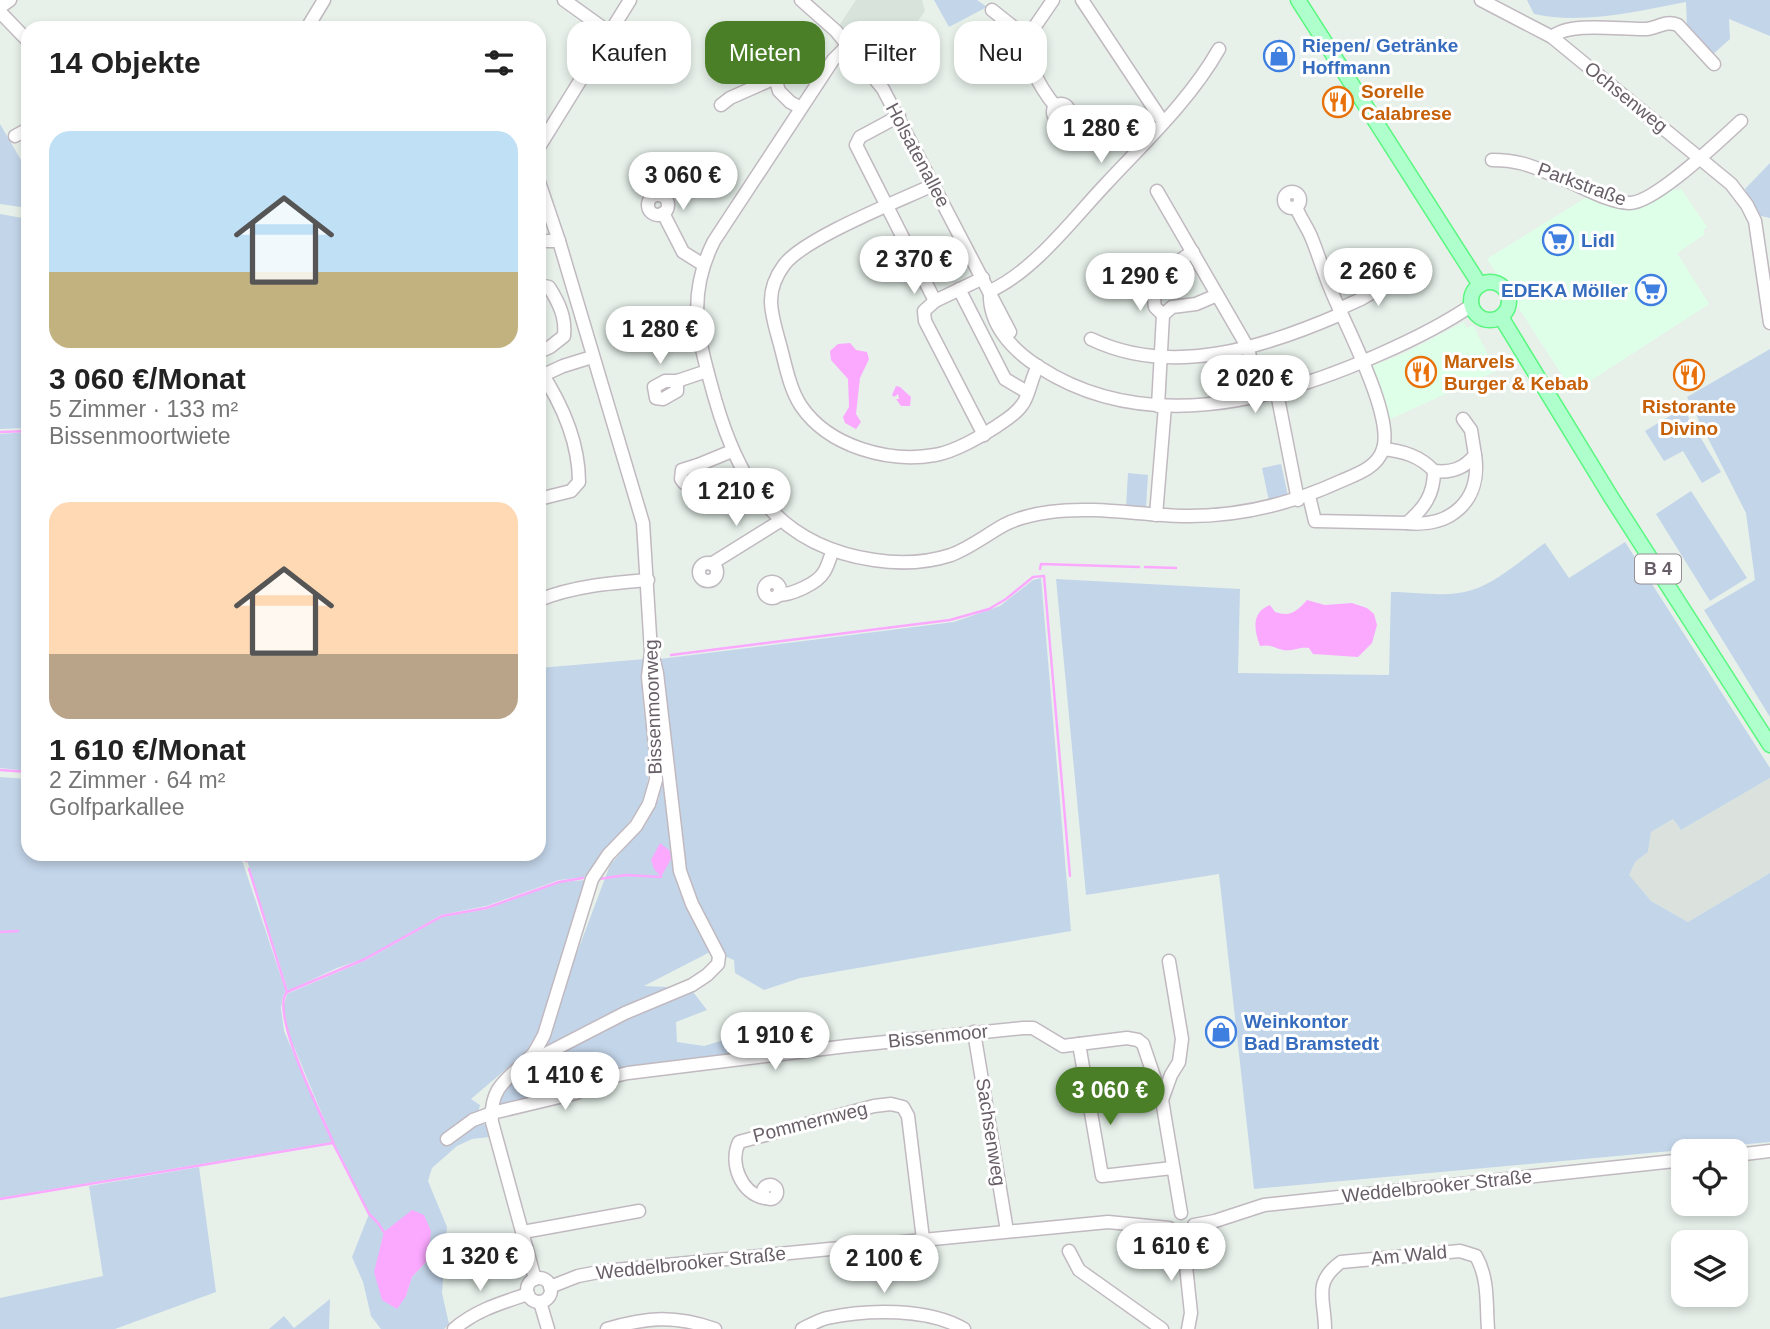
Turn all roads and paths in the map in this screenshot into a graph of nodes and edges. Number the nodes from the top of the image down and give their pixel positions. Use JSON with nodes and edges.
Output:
{"nodes":[{"id":1,"x":10,"y":0,"type":"edge"},
{"id":2,"x":324,"y":0,"type":"edge"},
{"id":3,"x":564,"y":0,"type":"edge"},
{"id":4,"x":630,"y":0,"type":"edge"},
{"id":5,"x":802,"y":0,"type":"edge"},
{"id":6,"x":1053,"y":0,"type":"edge"},
{"id":7,"x":1082,"y":0,"type":"edge"},
{"id":8,"x":1298,"y":0,"type":"edge"},
{"id":9,"x":1481,"y":0,"type":"edge"},
{"id":10,"x":0,"y":9,"type":"edge"},
{"id":11,"x":992,"y":10,"type":"dead end"},
{"id":12,"x":311,"y":21,"type":"edge"},
{"id":13,"x":593,"y":21,"type":"edge"},
{"id":14,"x":617,"y":21,"type":"edge"},
{"id":15,"x":1006,"y":21,"type":"edge"},
{"id":16,"x":1039,"y":21,"type":"edge"},
{"id":17,"x":21,"y":33,"type":"edge"},
{"id":18,"x":839,"y":35,"type":"edge"},
{"id":19,"x":1552,"y":37,"type":"junction"},
{"id":20,"x":1219,"y":49,"type":"dead end"},
{"id":21,"x":839,"y":54,"type":"edge"},
{"id":22,"x":1714,"y":64,"type":"dead end"},
{"id":23,"x":578,"y":84,"type":"edge"},
{"id":24,"x":762,"y":84,"type":"edge"},
{"id":25,"x":777,"y":84,"type":"edge"},
{"id":26,"x":879,"y":84,"type":"edge"},
{"id":27,"x":1039,"y":84,"type":"edge"},
{"id":28,"x":722,"y":105,"type":"dead end"},
{"id":29,"x":1055,"y":106,"type":"dead end"},
{"id":30,"x":801,"y":108,"type":"junction"},
{"id":31,"x":899,"y":117,"type":"junction"},
{"id":32,"x":1741,"y":121,"type":"dead end"},
{"id":33,"x":1163,"y":122,"type":"junction"},
{"id":34,"x":21,"y":133,"type":"edge"},
{"id":35,"x":15,"y":136,"type":"dead end"},
{"id":36,"x":546,"y":136,"type":"edge"},
{"id":37,"x":1700,"y":158,"type":"junction"},
{"id":38,"x":1492,"y":160,"type":"dead end"},
{"id":39,"x":933,"y":185,"type":"junction"},
{"id":40,"x":1157,"y":191,"type":"dead end"},
{"id":41,"x":546,"y":203,"type":"edge"},
{"id":42,"x":887,"y":206,"type":"junction"},
{"id":43,"x":1296,"y":207,"type":"dead end"},
{"id":44,"x":663,"y":213,"type":"dead end"},
{"id":45,"x":546,"y":241,"type":"edge"},
{"id":46,"x":559,"y":242,"type":"junction"},
{"id":47,"x":1193,"y":252,"type":"junction"},
{"id":48,"x":702,"y":264,"type":"junction"},
{"id":49,"x":1400,"y":276,"type":"dead end"},
{"id":50,"x":983,"y":278,"type":"junction"},
{"id":51,"x":1480,"y":285,"type":"junction"},
{"id":52,"x":546,"y":286,"type":"edge"},
{"id":53,"x":959,"y":289,"type":"junction"},
{"id":54,"x":990,"y":291,"type":"junction"},
{"id":55,"x":1217,"y":295,"type":"junction"},
{"id":56,"x":935,"y":301,"type":"junction"},
{"id":57,"x":1472,"y":305,"type":"junction"},
{"id":58,"x":1340,"y":312,"type":"junction"},
{"id":59,"x":1164,"y":316,"type":"junction"},
{"id":60,"x":1501,"y":317,"type":"junction"},
{"id":61,"x":1770,"y":323,"type":"edge"},
{"id":62,"x":1091,"y":339,"type":"dead end"},
{"id":63,"x":1248,"y":348,"type":"junction"},
{"id":64,"x":546,"y":349,"type":"edge"},
{"id":65,"x":1161,"y":356,"type":"junction"},
{"id":66,"x":593,"y":357,"type":"junction"},
{"id":67,"x":1362,"y":362,"type":"junction"},
{"id":68,"x":1033,"y":363,"type":"junction"},
{"id":69,"x":546,"y":371,"type":"edge"},
{"id":70,"x":707,"y":371,"type":"junction"},
{"id":71,"x":677,"y":381,"type":"dead end"},
{"id":72,"x":546,"y":383,"type":"edge"},
{"id":73,"x":1027,"y":392,"type":"junction"},
{"id":74,"x":1276,"y":393,"type":"junction"},
{"id":75,"x":1259,"y":397,"type":"junction"},
{"id":76,"x":1161,"y":406,"type":"junction"},
{"id":77,"x":1463,"y":419,"type":"dead end"},
{"id":78,"x":984,"y":435,"type":"junction"},
{"id":79,"x":1383,"y":449,"type":"junction"},
{"id":80,"x":732,"y":451,"type":"junction"},
{"id":81,"x":1475,"y":455,"type":"junction"},
{"id":82,"x":698,"y":465,"type":"dead end"},
{"id":83,"x":1434,"y":471,"type":"junction"},
{"id":84,"x":546,"y":497,"type":"edge"},
{"id":85,"x":1304,"y":498,"type":"junction"},
{"id":86,"x":1156,"y":514,"type":"junction"},
{"id":87,"x":780,"y":521,"type":"junction"},
{"id":88,"x":1407,"y":523,"type":"junction"},
{"id":89,"x":833,"y":550,"type":"junction"},
{"id":90,"x":711,"y":564,"type":"dead end"},
{"id":91,"x":648,"y":580,"type":"junction"},
{"id":92,"x":778,"y":595,"type":"dead end"},
{"id":93,"x":546,"y":597,"type":"edge"},
{"id":94,"x":651,"y":652,"type":"junction"},
{"id":95,"x":1770,"y":745,"type":"edge"},
{"id":96,"x":1169,"y":961,"type":"dead end"},
{"id":97,"x":974,"y":1032,"type":"junction"},
{"id":98,"x":1079,"y":1044,"type":"junction"},
{"id":99,"x":517,"y":1068,"type":"junction"},
{"id":100,"x":1171,"y":1075,"type":"junction"},
{"id":101,"x":1154,"y":1076,"type":"junction"},
{"id":102,"x":1162,"y":1100,"type":"junction"},
{"id":103,"x":492,"y":1112,"type":"junction"},
{"id":104,"x":447,"y":1139,"type":"dead end"},
{"id":105,"x":1770,"y":1151,"type":"edge"},
{"id":106,"x":1748,"y":1154,"type":"edge"},
{"id":107,"x":1671,"y":1161,"type":"edge"},
{"id":108,"x":1172,"y":1168,"type":"junction"},
{"id":109,"x":765,"y":1198,"type":"dead end"},
{"id":110,"x":639,"y":1211,"type":"dead end"},
{"id":111,"x":1181,"y":1213,"type":"junction"},
{"id":112,"x":1194,"y":1225,"type":"junction"},
{"id":113,"x":1169,"y":1228,"type":"junction"},
{"id":114,"x":523,"y":1231,"type":"junction"},
{"id":115,"x":1007,"y":1231,"type":"junction"},
{"id":116,"x":1183,"y":1238,"type":"junction"},
{"id":117,"x":923,"y":1239,"type":"junction"},
{"id":118,"x":1069,"y":1251,"type":"dead end"},
{"id":119,"x":536,"y":1279,"type":"junction"},
{"id":120,"x":550,"y":1287,"type":"junction"},
{"id":121,"x":528,"y":1294,"type":"junction"},
{"id":122,"x":540,"y":1302,"type":"junction"},
{"id":123,"x":454,"y":1329,"type":"edge"},
{"id":124,"x":548,"y":1329,"type":"edge"},
{"id":125,"x":607,"y":1329,"type":"edge"},
{"id":126,"x":715,"y":1329,"type":"edge"},
{"id":127,"x":802,"y":1329,"type":"edge"},
{"id":128,"x":964,"y":1329,"type":"edge"},
{"id":129,"x":1162,"y":1329,"type":"edge"},
{"id":130,"x":1188,"y":1329,"type":"edge"},
{"id":131,"x":1325,"y":1329,"type":"edge"},
{"id":132,"x":1488,"y":1329,"type":"edge"}],
"edges":[{"from":1,"to":10,"type":"street"},
{"from":2,"to":12,"type":"street"},
{"from":3,"to":13,"type":"street"},
{"from":4,"to":14,"type":"street"},
{"from":5,"to":18,"type":"street","name":"Holsatenallee"},
{"from":6,"to":16,"type":"street"},
{"from":7,"to":33,"type":"street"},
{"from":8,"to":51,"type":"main road"},
{"from":9,"to":19,"type":"street","name":"Ochsenweg"},
{"from":10,"to":17,"type":"street"},
{"from":11,"to":15,"type":"street"},
{"from":19,"to":22,"type":"street","name":"Ochsenweg"},
{"from":19,"to":37,"type":"street","name":"Ochsenweg"},
{"from":20,"to":33,"type":"street"},
{"from":21,"to":30,"type":"street"},
{"from":23,"to":36,"type":"street"},
{"from":24,"to":28,"type":"street"},
{"from":25,"to":30,"type":"street"},
{"from":26,"to":31,"type":"street","name":"Holsatenallee"},
{"from":27,"to":29,"type":"street"},
{"from":30,"to":48,"type":"street"},
{"from":31,"to":39,"type":"street","name":"Holsatenallee"},
{"from":31,"to":42,"type":"street"},
{"from":32,"to":37,"type":"street"},
{"from":33,"to":54,"type":"street"},
{"from":34,"to":35,"type":"street"},
{"from":37,"to":38,"type":"street","name":"Parkstraße"},
{"from":37,"to":61,"type":"street","name":"Ochsenweg"},
{"from":39,"to":42,"type":"street"},
{"from":39,"to":50,"type":"street","name":"Holsatenallee"},
{"from":40,"to":47,"type":"street"},
{"from":41,"to":46,"type":"street","name":"Bissenmoorweg"},
{"from":42,"to":56,"type":"street"},
{"from":42,"to":78,"type":"street"},
{"from":43,"to":58,"type":"street"},
{"from":44,"to":48,"type":"street"},
{"from":45,"to":46,"type":"street"},
{"from":46,"to":66,"type":"street","name":"Bissenmoorweg"},
{"from":47,"to":55,"type":"street"},
{"from":47,"to":59,"type":"street"},
{"from":48,"to":70,"type":"street"},
{"from":49,"to":58,"type":"street"},
{"from":50,"to":53,"type":"street"},
{"from":50,"to":54,"type":"street","name":"Holsatenallee"},
{"from":51,"to":57,"type":"main road"},
{"from":51,"to":60,"type":"main road"},
{"from":52,"to":64,"type":"street"},
{"from":53,"to":56,"type":"street"},
{"from":53,"to":73,"type":"street"},
{"from":54,"to":68,"type":"street","name":"Holsatenallee"},
{"from":55,"to":59,"type":"street"},
{"from":55,"to":63,"type":"street"},
{"from":56,"to":78,"type":"street"},
{"from":57,"to":60,"type":"main road"},
{"from":57,"to":67,"type":"street","name":"Holsatenallee"},
{"from":58,"to":63,"type":"street"},
{"from":58,"to":67,"type":"street"},
{"from":59,"to":65,"type":"street"},
{"from":60,"to":95,"type":"main road","number":"B 4"},
{"from":62,"to":65,"type":"street"},
{"from":63,"to":65,"type":"street"},
{"from":63,"to":75,"type":"street"},
{"from":65,"to":76,"type":"street"},
{"from":66,"to":69,"type":"street"},
{"from":66,"to":91,"type":"street","name":"Bissenmoorweg"},
{"from":67,"to":74,"type":"street","name":"Holsatenallee"},
{"from":67,"to":79,"type":"street"},
{"from":68,"to":73,"type":"street"},
{"from":68,"to":76,"type":"street","name":"Holsatenallee"},
{"from":70,"to":71,"type":"street"},
{"from":70,"to":80,"type":"street"},
{"from":72,"to":84,"type":"street"},
{"from":73,"to":78,"type":"street"},
{"from":74,"to":75,"type":"street","name":"Holsatenallee"},
{"from":74,"to":85,"type":"street"},
{"from":75,"to":76,"type":"street","name":"Holsatenallee"},
{"from":76,"to":86,"type":"street"},
{"from":77,"to":81,"type":"street"},
{"from":79,"to":83,"type":"street"},
{"from":79,"to":85,"type":"street"},
{"from":80,"to":82,"type":"street"},
{"from":80,"to":87,"type":"street"},
{"from":81,"to":83,"type":"street"},
{"from":81,"to":88,"type":"street"},
{"from":83,"to":88,"type":"street"},
{"from":85,"to":86,"type":"street"},
{"from":85,"to":88,"type":"street"},
{"from":86,"to":89,"type":"street"},
{"from":87,"to":89,"type":"street"},
{"from":87,"to":90,"type":"street"},
{"from":89,"to":92,"type":"street"},
{"from":91,"to":93,"type":"street"},
{"from":91,"to":94,"type":"street","name":"Bissenmoorweg"},
{"from":94,"to":99,"type":"street","name":"Bissenmoorweg"},
{"from":94,"to":99,"type":"street"},
{"from":96,"to":100,"type":"street","name":"Bissenmoor"},
{"from":97,"to":98,"type":"street","name":"Bissenmoor"},
{"from":97,"to":103,"type":"street","name":"Bissenmoor"},
{"from":97,"to":115,"type":"street","name":"Sachsenweg"},
{"from":98,"to":101,"type":"street","name":"Bissenmoor"},
{"from":98,"to":108,"type":"street"},
{"from":99,"to":103,"type":"street","name":"Bissenmoorweg"},
{"from":100,"to":101,"type":"street"},
{"from":100,"to":102,"type":"street","name":"Bissenmoor"},
{"from":101,"to":102,"type":"street","name":"Bissenmoor"},
{"from":102,"to":108,"type":"street","name":"Bissenmoor"},
{"from":103,"to":104,"type":"street","name":"Bissenmoor"},
{"from":103,"to":114,"type":"street"},
{"from":105,"to":106,"type":"street"},
{"from":107,"to":112,"type":"street","name":"Weddelbrooker Straße"},
{"from":108,"to":111,"type":"street","name":"Bissenmoor"},
{"from":109,"to":117,"type":"street","name":"Pommernweg"},
{"from":110,"to":114,"type":"street"},
{"from":111,"to":112,"type":"street"},
{"from":111,"to":113,"type":"street"},
{"from":112,"to":116,"type":"street"},
{"from":113,"to":115,"type":"street","name":"Weddelbrooker Straße"},
{"from":113,"to":116,"type":"street","name":"Weddelbrooker Straße"},
{"from":114,"to":119,"type":"street"},
{"from":115,"to":117,"type":"street","name":"Weddelbrooker Straße"},
{"from":116,"to":130,"type":"street"},
{"from":117,"to":120,"type":"street","name":"Weddelbrooker Straße"},
{"from":118,"to":129,"type":"street"},
{"from":119,"to":120,"type":"street"},
{"from":119,"to":121,"type":"street"},
{"from":120,"to":122,"type":"street"},
{"from":121,"to":122,"type":"street"},
{"from":121,"to":123,"type":"street"},
{"from":122,"to":124,"type":"street"},
{"from":125,"to":126,"type":"street"},
{"from":127,"to":128,"type":"street"},
{"from":131,"to":132,"type":"street","name":"Am Wald"}]}
